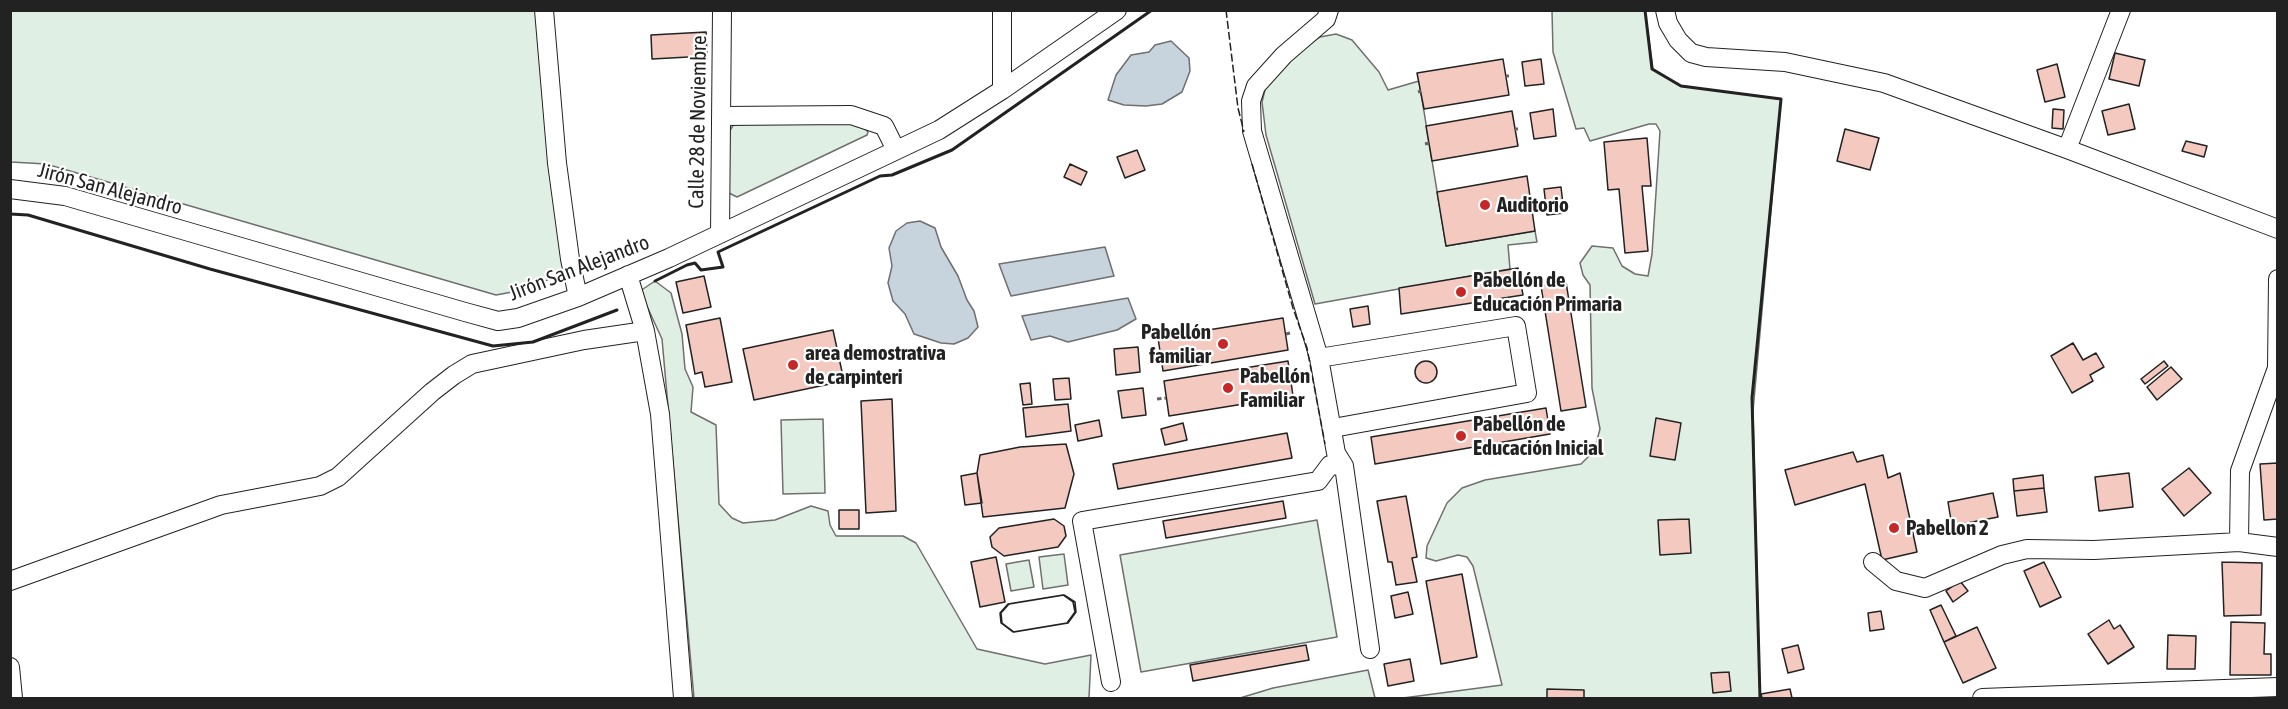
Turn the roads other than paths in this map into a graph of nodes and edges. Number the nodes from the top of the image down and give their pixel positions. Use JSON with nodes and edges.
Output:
{"nodes":[{"id":1,"x":544,"y":10,"type":"edge"},
{"id":2,"x":722,"y":10,"type":"edge"},
{"id":3,"x":1002,"y":10,"type":"edge"},
{"id":4,"x":1117,"y":10,"type":"edge"},
{"id":5,"x":1329,"y":10,"type":"edge"},
{"id":6,"x":1665,"y":10,"type":"edge"},
{"id":7,"x":2121,"y":10,"type":"edge"},
{"id":8,"x":1002,"y":90,"type":"junction"},
{"id":9,"x":722,"y":116,"type":"junction"},
{"id":10,"x":2067,"y":149,"type":"junction"},
{"id":11,"x":896,"y":150,"type":"junction"},
{"id":12,"x":10,"y":189,"type":"edge"},
{"id":13,"x":2277,"y":229,"type":"edge"},
{"id":14,"x":720,"y":234,"type":"junction"},
{"id":15,"x":628,"y":275,"type":"junction"},
{"id":16,"x":2277,"y":279,"type":"edge"},
{"id":17,"x":578,"y":297,"type":"junction"},
{"id":18,"x":645,"y":331,"type":"junction"},
{"id":19,"x":1319,"y":358,"type":"junction"},
{"id":20,"x":1333,"y":428,"type":"junction"},
{"id":21,"x":1344,"y":466,"type":"junction"},
{"id":22,"x":2239,"y":542,"type":"junction"},
{"id":23,"x":2277,"y":547,"type":"edge"},
{"id":24,"x":1873,"y":562,"type":"dead end"},
{"id":25,"x":10,"y":581,"type":"edge"},
{"id":26,"x":1370,"y":649,"type":"dead end"},
{"id":27,"x":10,"y":667,"type":"edge"},
{"id":28,"x":1111,"y":682,"type":"dead end"},
{"id":29,"x":2277,"y":687,"type":"edge"},
{"id":30,"x":13,"y":699,"type":"edge"},
{"id":31,"x":683,"y":699,"type":"edge"},
{"id":32,"x":1982,"y":699,"type":"edge"}],
"edges":[{"from":1,"to":17,"type":"street"},
{"from":2,"to":9,"type":"street","name":"Calle 28 de Noviembre"},
{"from":3,"to":8,"type":"street"},
{"from":4,"to":8,"type":"street","name":"Jirón San Alejandro"},
{"from":5,"to":19,"type":"street"},
{"from":6,"to":10,"type":"street"},
{"from":7,"to":10,"type":"street"},
{"from":8,"to":11,"type":"street","name":"Jirón San Alejandro"},
{"from":9,"to":11,"type":"street"},
{"from":9,"to":14,"type":"street","name":"Calle 28 de Noviembre"},
{"from":10,"to":13,"type":"street"},
{"from":11,"to":14,"type":"street","name":"Jirón San Alejandro"},
{"from":12,"to":17,"type":"street","name":"Jirón San Alejandro"},
{"from":14,"to":15,"type":"street","name":"Jirón San Alejandro"},
{"from":15,"to":17,"type":"street","name":"Jirón San Alejandro"},
{"from":15,"to":18,"type":"street"},
{"from":16,"to":22,"type":"street"},
{"from":18,"to":25,"type":"street"},
{"from":18,"to":31,"type":"street"},
{"from":19,"to":20,"type":"street"},
{"from":19,"to":20,"type":"street"},
{"from":20,"to":21,"type":"street"},
{"from":21,"to":26,"type":"street"},
{"from":21,"to":28,"type":"street"},
{"from":22,"to":23,"type":"street"},
{"from":22,"to":24,"type":"street"},
{"from":27,"to":30,"type":"street"},
{"from":29,"to":32,"type":"street"}]}
